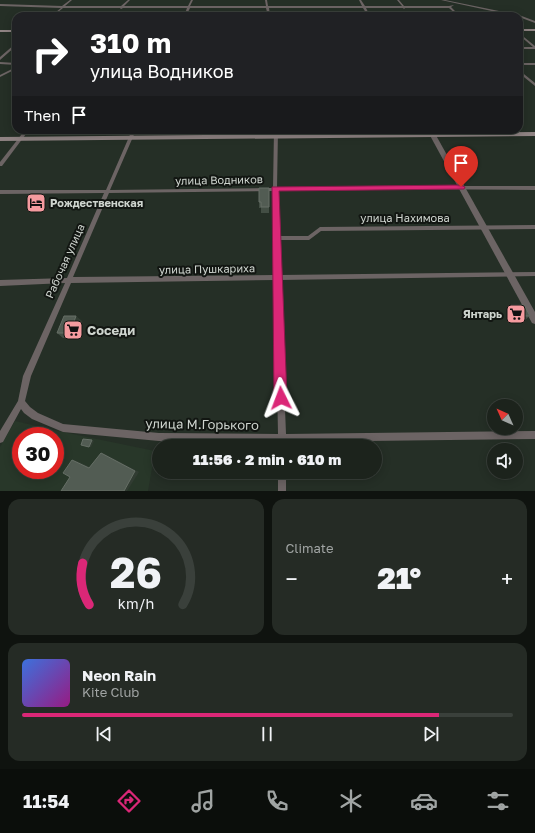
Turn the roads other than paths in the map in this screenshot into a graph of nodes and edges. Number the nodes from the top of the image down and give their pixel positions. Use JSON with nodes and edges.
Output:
{"nodes":[{"id":1,"x":71,"y":0,"type":"edge"},
{"id":2,"x":128,"y":0,"type":"edge"},
{"id":3,"x":192,"y":0,"type":"edge"},
{"id":4,"x":266,"y":0,"type":"edge"},
{"id":5,"x":360,"y":0,"type":"edge"},
{"id":6,"x":398,"y":0,"type":"edge"},
{"id":7,"x":442,"y":0,"type":"edge"},
{"id":8,"x":457,"y":3,"type":"junction"},
{"id":9,"x":0,"y":5,"type":"edge"},
{"id":10,"x":403,"y":6,"type":"junction"},
{"id":11,"x":63,"y":7,"type":"junction"},
{"id":12,"x":122,"y":7,"type":"junction"},
{"id":13,"x":189,"y":7,"type":"junction"},
{"id":14,"x":267,"y":7,"type":"junction"},
{"id":15,"x":364,"y":7,"type":"junction"},
{"id":16,"x":450,"y":7,"type":"junction"},
{"id":17,"x":57,"y":12,"type":"edge"},
{"id":18,"x":117,"y":12,"type":"edge"},
{"id":19,"x":187,"y":12,"type":"edge"},
{"id":20,"x":268,"y":12,"type":"edge"},
{"id":21,"x":366,"y":12,"type":"edge"},
{"id":22,"x":408,"y":12,"type":"edge"},
{"id":23,"x":455,"y":12,"type":"edge"},
{"id":24,"x":499,"y":12,"type":"edge"},
{"id":25,"x":523,"y":18,"type":"edge"},
{"id":26,"x":535,"y":22,"type":"edge"},
{"id":27,"x":523,"y":30,"type":"edge"},
{"id":28,"x":535,"y":30,"type":"edge"},
{"id":29,"x":0,"y":31,"type":"edge"},
{"id":30,"x":12,"y":31,"type":"edge"},
{"id":31,"x":523,"y":38,"type":"edge"},
{"id":32,"x":12,"y":48,"type":"edge"},
{"id":33,"x":523,"y":48,"type":"edge"},
{"id":34,"x":535,"y":48,"type":"edge"},
{"id":35,"x":0,"y":59,"type":"edge"},
{"id":36,"x":0,"y":63,"type":"edge"},
{"id":37,"x":12,"y":64,"type":"edge"},
{"id":38,"x":523,"y":64,"type":"edge"},
{"id":39,"x":535,"y":64,"type":"edge"},
{"id":40,"x":12,"y":70,"type":"edge"},
{"id":41,"x":523,"y":74,"type":"edge"},
{"id":42,"x":0,"y":76,"type":"edge"},
{"id":43,"x":535,"y":85,"type":"edge"},
{"id":44,"x":24,"y":134,"type":"edge"},
{"id":45,"x":132,"y":134,"type":"edge"},
{"id":46,"x":240,"y":134,"type":"edge"},
{"id":47,"x":276,"y":134,"type":"edge"},
{"id":48,"x":432,"y":134,"type":"edge"},
{"id":49,"x":523,"y":134,"type":"edge"},
{"id":50,"x":535,"y":134,"type":"edge"},
{"id":51,"x":131,"y":137,"type":"junction"},
{"id":52,"x":0,"y":139,"type":"edge"},
{"id":53,"x":20,"y":139,"type":"junction"},
{"id":54,"x":0,"y":164,"type":"edge"},
{"id":55,"x":461,"y":187,"type":"junction"},
{"id":56,"x":275,"y":188,"type":"junction"},
{"id":57,"x":535,"y":188,"type":"edge"},
{"id":58,"x":0,"y":192,"type":"edge"},
{"id":59,"x":106,"y":192,"type":"junction"},
{"id":60,"x":535,"y":227,"type":"edge"},
{"id":61,"x":483,"y":228,"type":"junction"},
{"id":62,"x":277,"y":238,"type":"junction"},
{"id":63,"x":535,"y":274,"type":"edge"},
{"id":64,"x":510,"y":275,"type":"junction"},
{"id":65,"x":278,"y":278,"type":"junction"},
{"id":66,"x":68,"y":280,"type":"junction"},
{"id":67,"x":0,"y":283,"type":"edge"},
{"id":68,"x":535,"y":320,"type":"edge"},
{"id":69,"x":21,"y":402,"type":"junction"},
{"id":70,"x":535,"y":435,"type":"edge"},
{"id":71,"x":0,"y":439,"type":"edge"},
{"id":72,"x":209,"y":439,"type":"edge"},
{"id":73,"x":283,"y":439,"type":"edge"},
{"id":74,"x":382,"y":439,"type":"edge"},
{"id":75,"x":282,"y":479,"type":"edge"},
{"id":76,"x":282,"y":491,"type":"edge"}],
"edges":[{"from":1,"to":11,"type":"street"},
{"from":2,"to":12,"type":"street"},
{"from":3,"to":13,"type":"street"},
{"from":4,"to":14,"type":"street"},
{"from":5,"to":15,"type":"street"},
{"from":6,"to":10,"type":"street"},
{"from":7,"to":8,"type":"street"},
{"from":8,"to":16,"type":"street"},
{"from":8,"to":24,"type":"street"},
{"from":9,"to":11,"type":"street"},
{"from":10,"to":15,"type":"street"},
{"from":10,"to":16,"type":"street"},
{"from":10,"to":22,"type":"street"},
{"from":11,"to":12,"type":"street"},
{"from":11,"to":17,"type":"street"},
{"from":12,"to":13,"type":"street"},
{"from":12,"to":18,"type":"street"},
{"from":13,"to":14,"type":"street"},
{"from":13,"to":19,"type":"street"},
{"from":14,"to":15,"type":"street"},
{"from":14,"to":20,"type":"street"},
{"from":15,"to":21,"type":"street"},
{"from":16,"to":23,"type":"street"},
{"from":25,"to":26,"type":"street"},
{"from":27,"to":28,"type":"main road"},
{"from":29,"to":30,"type":"main road"},
{"from":31,"to":34,"type":"street"},
{"from":32,"to":35,"type":"street"},
{"from":33,"to":34,"type":"street"},
{"from":36,"to":37,"type":"street"},
{"from":38,"to":39,"type":"street"},
{"from":40,"to":42,"type":"street"},
{"from":41,"to":43,"type":"street"},
{"from":44,"to":53,"type":"street"},
{"from":45,"to":51,"type":"street","name":"Рабочая улица"},
{"from":46,"to":51,"type":"main road"},
{"from":47,"to":56,"type":"street"},
{"from":48,"to":55,"type":"street"},
{"from":49,"to":50,"type":"main road"},
{"from":51,"to":53,"type":"main road"},
{"from":51,"to":59,"type":"street","name":"Рабочая улица"},
{"from":52,"to":53,"type":"main road"},
{"from":53,"to":54,"type":"street"},
{"from":55,"to":56,"type":"street","name":"улица Водников"},
{"from":55,"to":57,"type":"street","name":"улица Водников"},
{"from":55,"to":61,"type":"street"},
{"from":56,"to":59,"type":"street","name":"улица Водников"},
{"from":56,"to":62,"type":"street"},
{"from":58,"to":59,"type":"street","name":"улица Водников"},
{"from":59,"to":66,"type":"street","name":"Рабочая улица"},
{"from":60,"to":61,"type":"street","name":"улица Нахимова"},
{"from":61,"to":62,"type":"street","name":"улица Нахимова"},
{"from":61,"to":64,"type":"street"},
{"from":62,"to":65,"type":"street"},
{"from":63,"to":64,"type":"street","name":"улица Пушкариха"},
{"from":64,"to":65,"type":"street","name":"улица Пушкариха"},
{"from":64,"to":68,"type":"street"},
{"from":65,"to":66,"type":"street","name":"улица Пушкариха"},
{"from":65,"to":73,"type":"street"},
{"from":66,"to":67,"type":"street","name":"улица Пушкариха"},
{"from":66,"to":69,"type":"street","name":"Рабочая улица"},
{"from":69,"to":71,"type":"street","name":"Рабочая улица"},
{"from":69,"to":72,"type":"street","name":"улица М.Горького"},
{"from":70,"to":74,"type":"street","name":"улица М.Горького"},
{"from":75,"to":76,"type":"street"}]}
